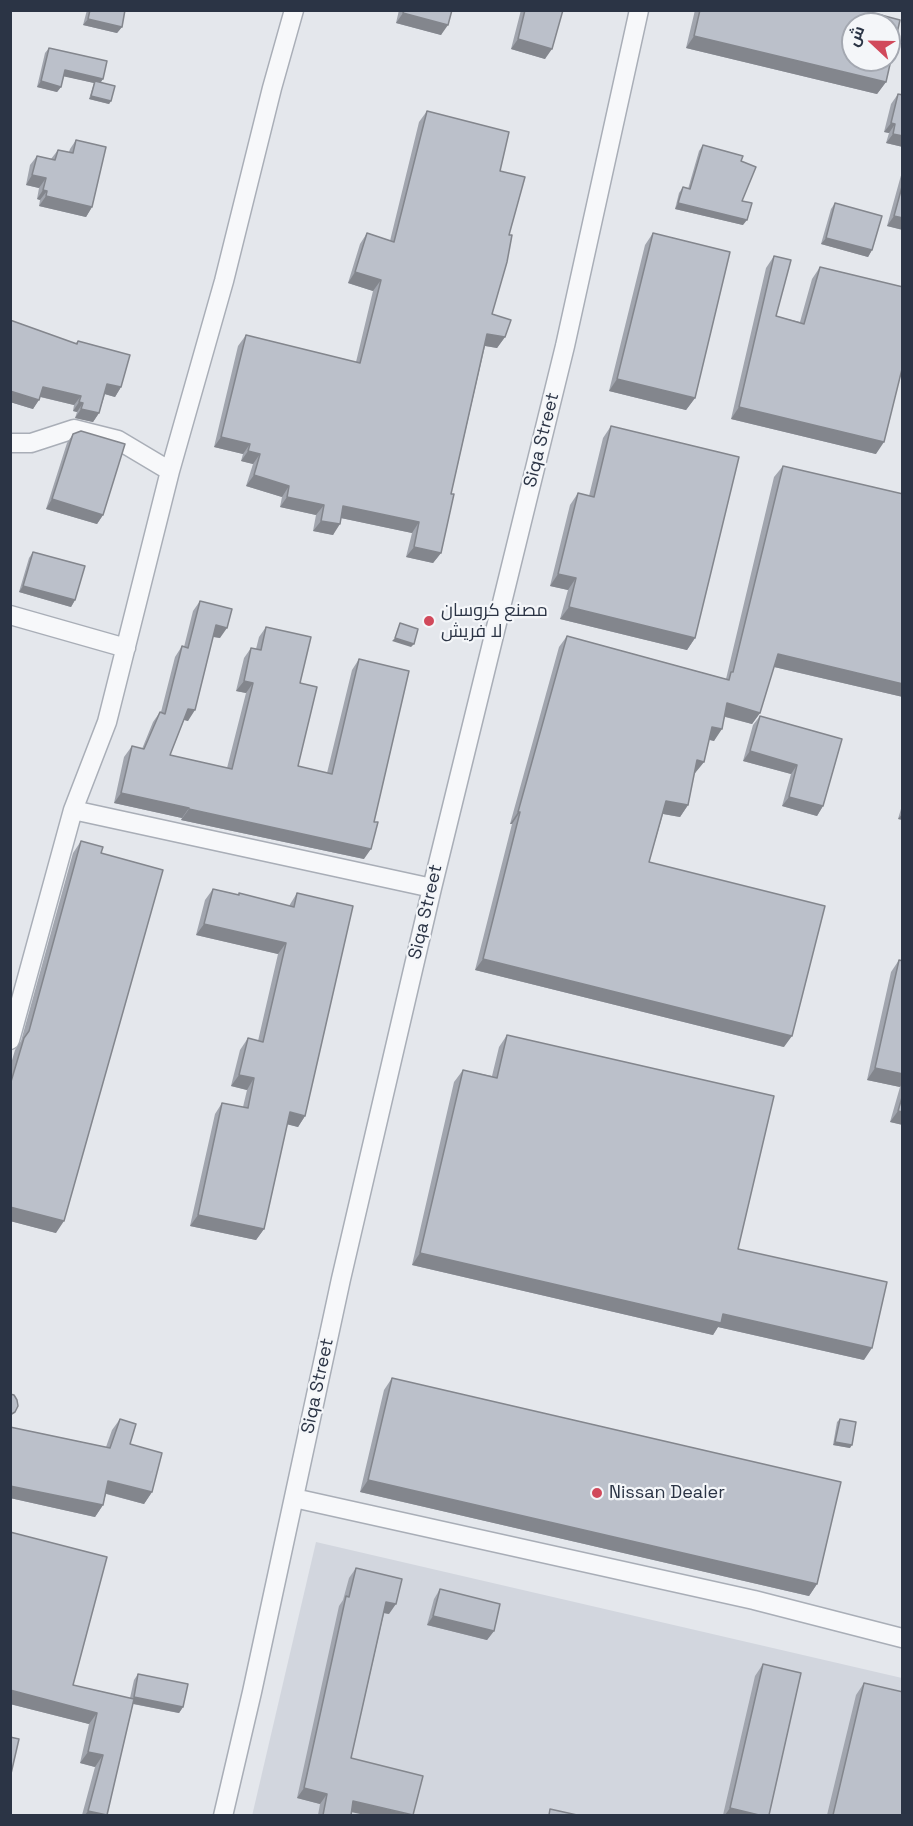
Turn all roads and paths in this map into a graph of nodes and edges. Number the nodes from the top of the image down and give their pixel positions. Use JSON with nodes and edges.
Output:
{"nodes":[{"id":1,"x":294,"y":10,"type":"edge"},
{"id":2,"x":639,"y":10,"type":"edge"},
{"id":3,"x":10,"y":443,"type":"edge"},
{"id":4,"x":170,"y":471,"type":"junction"},
{"id":5,"x":10,"y":615,"type":"edge"},
{"id":6,"x":126,"y":648,"type":"junction"},
{"id":7,"x":73,"y":810,"type":"junction"},
{"id":8,"x":432,"y":888,"type":"junction"},
{"id":9,"x":10,"y":1040,"type":"edge"},
{"id":10,"x":294,"y":1498,"type":"junction"},
{"id":11,"x":903,"y":1638,"type":"edge"},
{"id":12,"x":223,"y":1815,"type":"edge"}],
"edges":[{"from":1,"to":4,"type":"street"},
{"from":2,"to":8,"type":"street","name":"Siqa Street"},
{"from":3,"to":4,"type":"street"},
{"from":4,"to":6,"type":"street"},
{"from":5,"to":6,"type":"street"},
{"from":6,"to":7,"type":"street"},
{"from":7,"to":8,"type":"street"},
{"from":7,"to":9,"type":"street"},
{"from":8,"to":10,"type":"street","name":"Siqa Street"},
{"from":10,"to":11,"type":"street"},
{"from":10,"to":12,"type":"street","name":"Siqa Street"}]}
